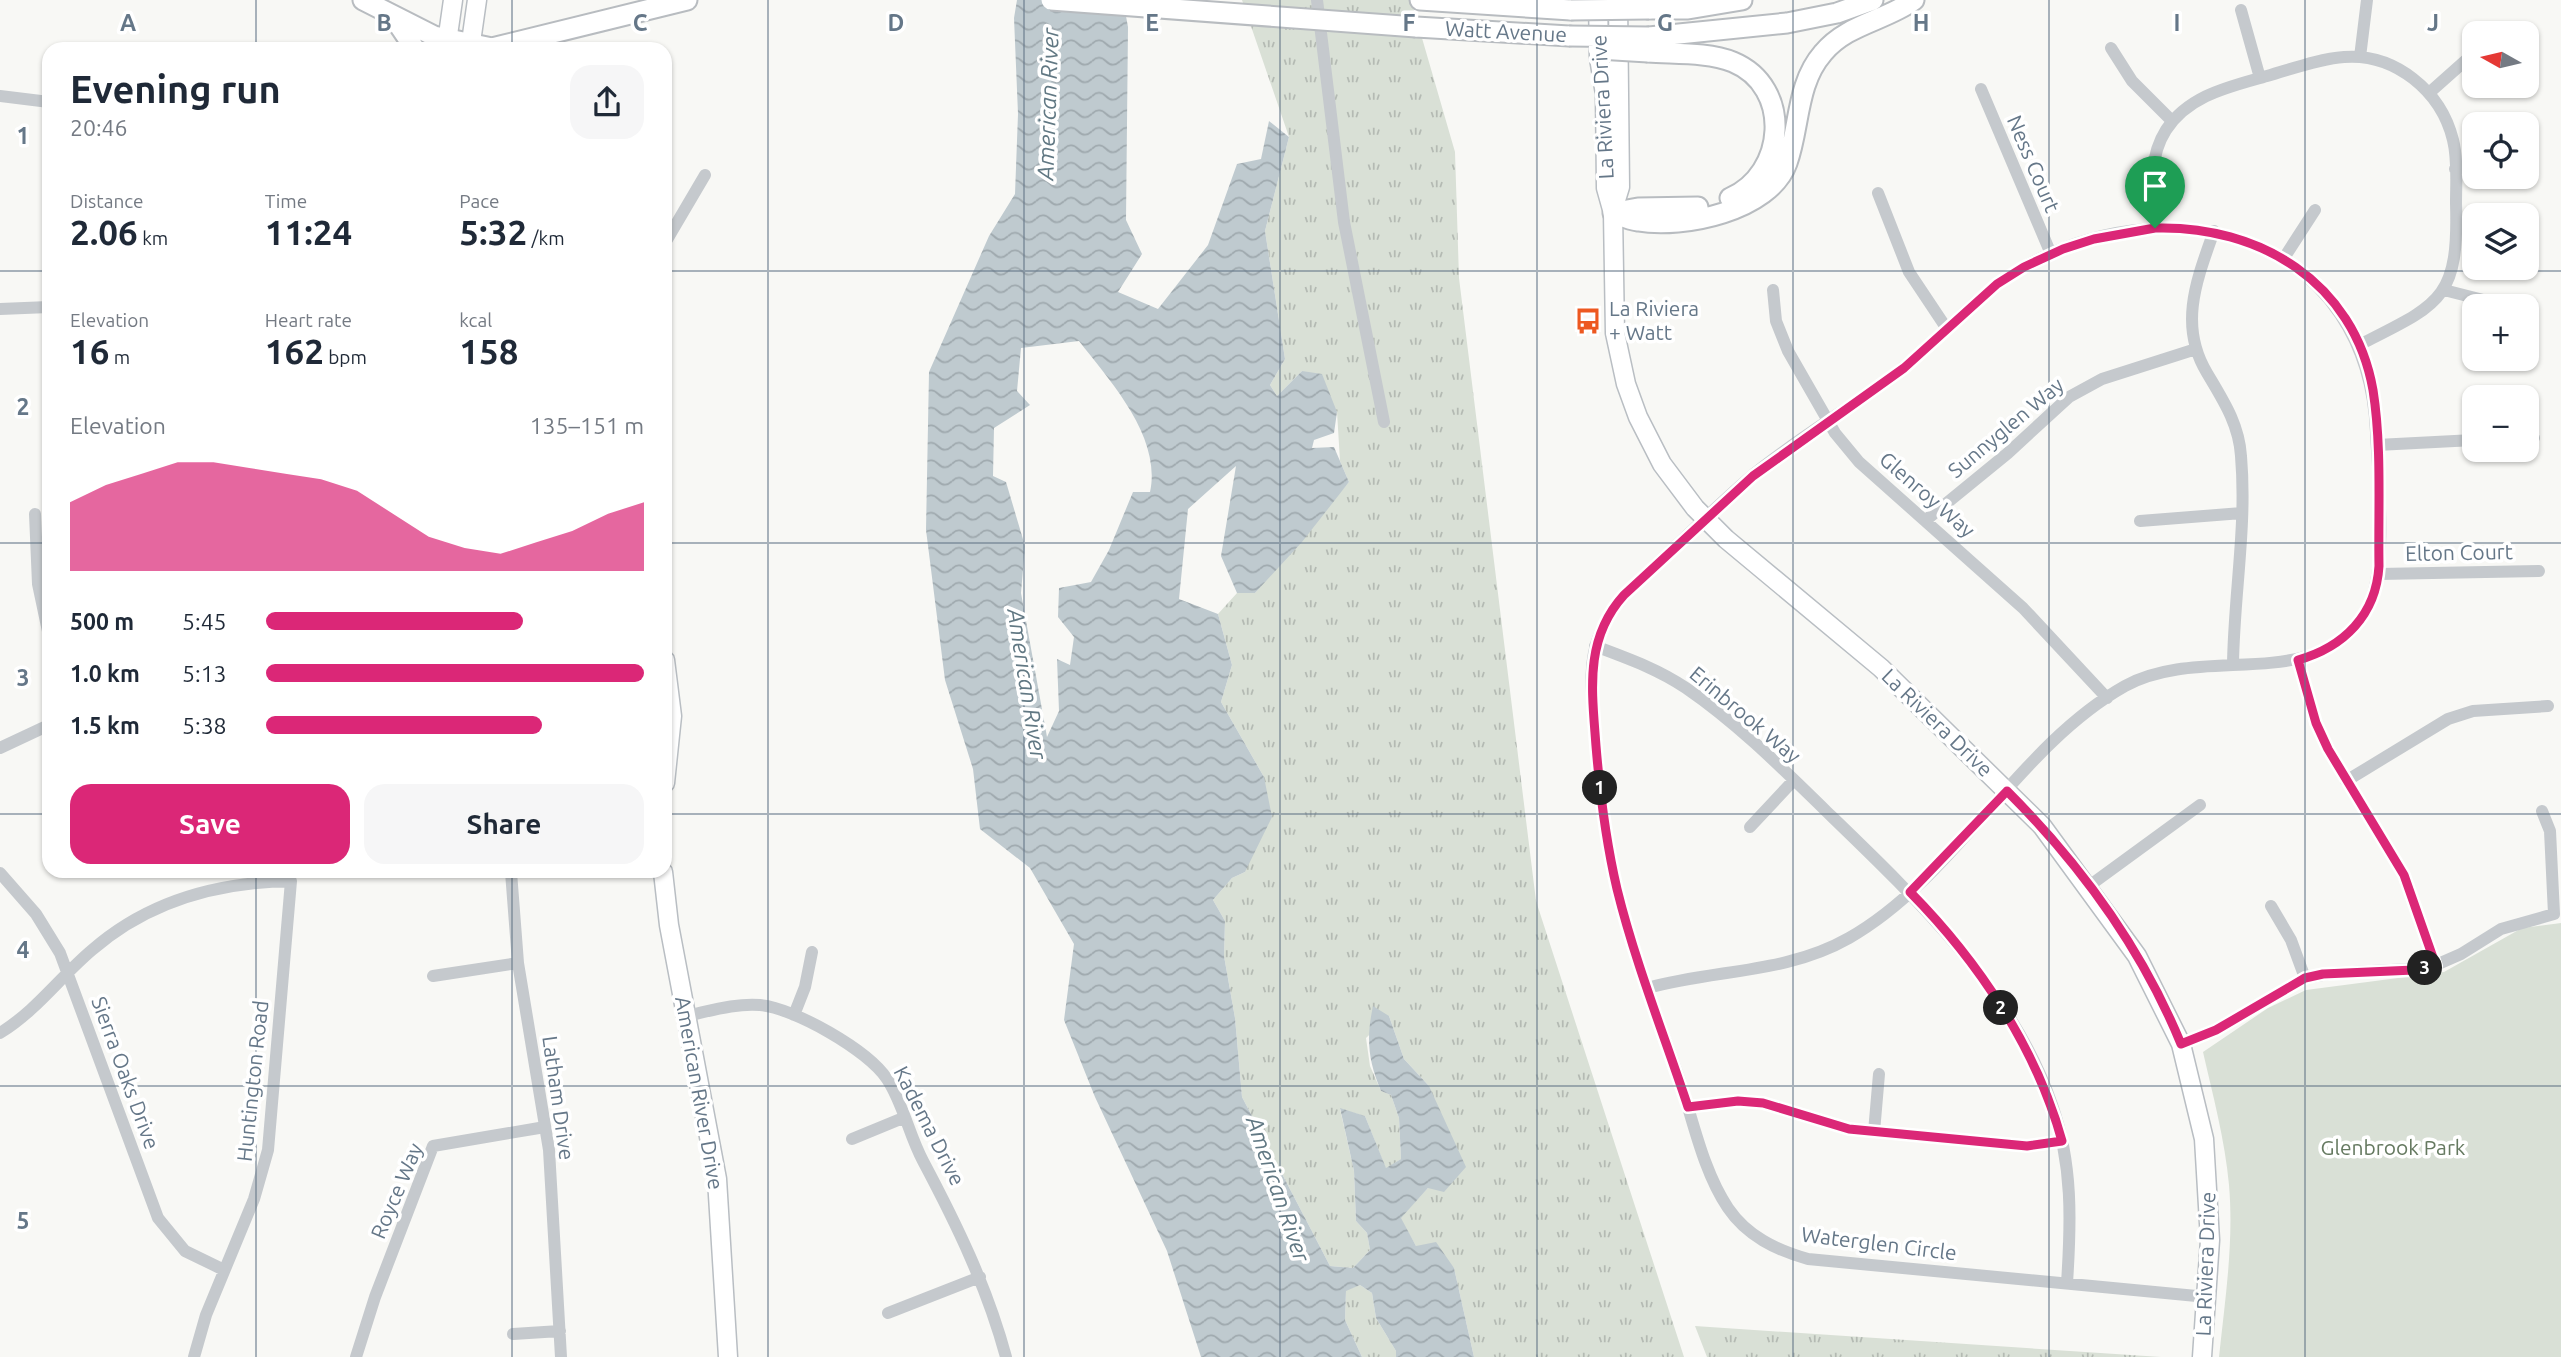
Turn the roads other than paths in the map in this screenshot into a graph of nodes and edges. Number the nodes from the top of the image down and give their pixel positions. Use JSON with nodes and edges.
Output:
{"nodes":[{"id":1,"x":363,"y":0,"type":"edge"},
{"id":2,"x":453,"y":0,"type":"edge"},
{"id":3,"x":477,"y":0,"type":"edge"},
{"id":4,"x":687,"y":0,"type":"edge"},
{"id":5,"x":1051,"y":0,"type":"edge"},
{"id":6,"x":1317,"y":0,"type":"edge"},
{"id":7,"x":1419,"y":0,"type":"edge"},
{"id":8,"x":1598,"y":0,"type":"edge"},
{"id":9,"x":1618,"y":0,"type":"edge"},
{"id":10,"x":1677,"y":0,"type":"edge"},
{"id":11,"x":1742,"y":0,"type":"edge"},
{"id":12,"x":1873,"y":0,"type":"edge"},
{"id":13,"x":1914,"y":0,"type":"edge"},
{"id":14,"x":2367,"y":0,"type":"edge"},
{"id":15,"x":1649,"y":9,"type":"junction"},
{"id":16,"x":2241,"y":10,"type":"dead end"},
{"id":17,"x":391,"y":14,"type":"junction"},
{"id":18,"x":410,"y":42,"type":"edge"},
{"id":19,"x":445,"y":42,"type":"edge"},
{"id":20,"x":447,"y":42,"type":"edge"},
{"id":21,"x":471,"y":42,"type":"edge"},
{"id":22,"x":530,"y":42,"type":"edge"},
{"id":23,"x":1648,"y":44,"type":"junction"},
{"id":24,"x":2111,"y":48,"type":"dead end"},
{"id":25,"x":2361,"y":57,"type":"junction"},
{"id":26,"x":2462,"y":64,"type":"edge"},
{"id":27,"x":2260,"y":78,"type":"junction"},
{"id":28,"x":1981,"y":89,"type":"dead end"},
{"id":29,"x":2429,"y":93,"type":"junction"},
{"id":30,"x":0,"y":96,"type":"edge"},
{"id":31,"x":42,"y":101,"type":"edge"},
{"id":32,"x":2172,"y":121,"type":"junction"},
{"id":33,"x":2455,"y":169,"type":"junction"},
{"id":34,"x":2462,"y":169,"type":"edge"},
{"id":35,"x":705,"y":175,"type":"dead end"},
{"id":36,"x":1878,"y":193,"type":"dead end"},
{"id":37,"x":2315,"y":210,"type":"dead end"},
{"id":38,"x":1612,"y":213,"type":"junction"},
{"id":39,"x":2155,"y":228,"type":"junction"},
{"id":40,"x":672,"y":231,"type":"edge"},
{"id":41,"x":2214,"y":231,"type":"junction"},
{"id":42,"x":2051,"y":254,"type":"junction"},
{"id":43,"x":2284,"y":258,"type":"junction"},
{"id":44,"x":1773,"y":290,"type":"dead end"},
{"id":45,"x":2444,"y":290,"type":"junction"},
{"id":46,"x":2462,"y":295,"type":"edge"},
{"id":47,"x":42,"y":307,"type":"edge"},
{"id":48,"x":0,"y":309,"type":"edge"},
{"id":49,"x":1947,"y":329,"type":"junction"},
{"id":50,"x":2359,"y":345,"type":"junction"},
{"id":51,"x":2196,"y":349,"type":"junction"},
{"id":52,"x":1829,"y":421,"type":"junction"},
{"id":53,"x":1384,"y":422,"type":"dead end"},
{"id":54,"x":2462,"y":441,"type":"edge"},
{"id":55,"x":2376,"y":445,"type":"junction"},
{"id":56,"x":2242,"y":513,"type":"junction"},
{"id":57,"x":35,"y":514,"type":"dead end"},
{"id":58,"x":1705,"y":519,"type":"junction"},
{"id":59,"x":1926,"y":520,"type":"junction"},
{"id":60,"x":2140,"y":522,"type":"dead end"},
{"id":61,"x":2539,"y":571,"type":"dead end"},
{"id":62,"x":2379,"y":574,"type":"junction"},
{"id":63,"x":42,"y":603,"type":"edge"},
{"id":64,"x":1595,"y":646,"type":"junction"},
{"id":65,"x":2298,"y":660,"type":"junction"},
{"id":66,"x":2234,"y":663,"type":"junction"},
{"id":67,"x":2107,"y":698,"type":"junction"},
{"id":68,"x":2548,"y":706,"type":"dead end"},
{"id":69,"x":42,"y":728,"type":"edge"},
{"id":70,"x":0,"y":748,"type":"edge"},
{"id":71,"x":1794,"y":780,"type":"junction"},
{"id":72,"x":2346,"y":781,"type":"junction"},
{"id":73,"x":2007,"y":791,"type":"junction"},
{"id":74,"x":2200,"y":805,"type":"dead end"},
{"id":75,"x":2542,"y":811,"type":"dead end"},
{"id":76,"x":1750,"y":827,"type":"dead end"},
{"id":77,"x":0,"y":873,"type":"edge"},
{"id":78,"x":511,"y":878,"type":"edge"},
{"id":79,"x":664,"y":878,"type":"edge"},
{"id":80,"x":2089,"y":886,"type":"junction"},
{"id":81,"x":1910,"y":892,"type":"junction"},
{"id":82,"x":2271,"y":906,"type":"dead end"},
{"id":83,"x":812,"y":953,"type":"dead end"},
{"id":84,"x":518,"y":963,"type":"junction"},
{"id":85,"x":2436,"y":966,"type":"junction"},
{"id":86,"x":68,"y":972,"type":"junction"},
{"id":87,"x":433,"y":976,"type":"dead end"},
{"id":88,"x":2305,"y":978,"type":"junction"},
{"id":89,"x":1648,"y":988,"type":"junction"},
{"id":90,"x":794,"y":1015,"type":"junction"},
{"id":91,"x":686,"y":1016,"type":"junction"},
{"id":92,"x":0,"y":1033,"type":"edge"},
{"id":93,"x":2181,"y":1044,"type":"junction"},
{"id":94,"x":1879,"y":1074,"type":"dead end"},
{"id":95,"x":1688,"y":1107,"type":"junction"},
{"id":96,"x":903,"y":1118,"type":"junction"},
{"id":97,"x":545,"y":1127,"type":"junction"},
{"id":98,"x":1874,"y":1132,"type":"junction"},
{"id":99,"x":852,"y":1139,"type":"dead end"},
{"id":100,"x":2062,"y":1141,"type":"junction"},
{"id":101,"x":224,"y":1270,"type":"junction"},
{"id":102,"x":980,"y":1277,"type":"junction"},
{"id":103,"x":2067,"y":1283,"type":"junction"},
{"id":104,"x":2207,"y":1297,"type":"junction"},
{"id":105,"x":888,"y":1313,"type":"dead end"},
{"id":106,"x":560,"y":1331,"type":"junction"},
{"id":107,"x":513,"y":1334,"type":"dead end"},
{"id":108,"x":194,"y":1357,"type":"edge"},
{"id":109,"x":356,"y":1357,"type":"edge"},
{"id":110,"x":561,"y":1357,"type":"edge"},
{"id":111,"x":727,"y":1357,"type":"edge"},
{"id":112,"x":1006,"y":1357,"type":"edge"},
{"id":113,"x":2202,"y":1357,"type":"edge"}],
"edges":[{"from":1,"to":17,"type":"main road"},
{"from":2,"to":20,"type":"street"},
{"from":3,"to":21,"type":"street"},
{"from":4,"to":22,"type":"main road"},
{"from":5,"to":23,"type":"main road","name":"Watt Avenue","bridge":true},
{"from":6,"to":53,"type":"street"},
{"from":7,"to":15,"type":"main road","name":"Watt Avenue","bridge":true},
{"from":8,"to":38,"type":"street","name":"La Riviera Drive"},
{"from":9,"to":38,"type":"street","name":"La Riviera Drive"},
{"from":10,"to":15,"type":"main road"},
{"from":11,"to":15,"type":"main road","name":"Watt Avenue"},
{"from":12,"to":23,"type":"main road"},
{"from":13,"to":38,"type":"main road"},
{"from":14,"to":25,"type":"street"},
{"from":16,"to":27,"type":"street"},
{"from":17,"to":18,"type":"main road"},
{"from":17,"to":19,"type":"main road"},
{"from":23,"to":38,"type":"main road"},
{"from":24,"to":32,"type":"street"},
{"from":25,"to":27,"type":"street"},
{"from":25,"to":29,"type":"street"},
{"from":26,"to":29,"type":"street"},
{"from":27,"to":32,"type":"street"},
{"from":28,"to":42,"type":"street","name":"Ness Court"},
{"from":29,"to":33,"type":"street"},
{"from":30,"to":31,"type":"street"},
{"from":32,"to":39,"type":"street"},
{"from":33,"to":34,"type":"street"},
{"from":33,"to":45,"type":"street"},
{"from":35,"to":40,"type":"street"},
{"from":36,"to":49,"type":"street"},
{"from":37,"to":43,"type":"street"},
{"from":38,"to":58,"type":"street","name":"La Riviera Drive"},
{"from":39,"to":41,"type":"street","name":"Waterglen Circle"},
{"from":39,"to":42,"type":"street","name":"Waterglen Circle"},
{"from":41,"to":43,"type":"street","name":"Waterglen Circle"},
{"from":41,"to":51,"type":"street"},
{"from":42,"to":49,"type":"street","name":"Waterglen Circle"},
{"from":43,"to":50,"type":"street","name":"Waterglen Circle"},
{"from":44,"to":52,"type":"street","name":"Glenroy Way"},
{"from":45,"to":46,"type":"street"},
{"from":45,"to":50,"type":"street"},
{"from":47,"to":48,"type":"street"},
{"from":49,"to":52,"type":"street","name":"Waterglen Circle"},
{"from":50,"to":55,"type":"street","name":"Waterglen Circle"},
{"from":51,"to":56,"type":"street"},
{"from":51,"to":59,"type":"street","name":"Sunnyglen Way"},
{"from":52,"to":58,"type":"street","name":"Waterglen Circle"},
{"from":52,"to":59,"type":"street","name":"Glenroy Way"},
{"from":54,"to":55,"type":"street"},
{"from":55,"to":62,"type":"street","name":"Waterglen Circle"},
{"from":56,"to":60,"type":"street"},
{"from":56,"to":66,"type":"street"},
{"from":57,"to":63,"type":"street"},
{"from":58,"to":64,"type":"street","name":"Waterglen Circle"},
{"from":58,"to":73,"type":"street","name":"La Riviera Drive"},
{"from":59,"to":67,"type":"street","name":"Glenroy Way"},
{"from":61,"to":62,"type":"street","name":"Elton Court"},
{"from":62,"to":65,"type":"street"},
{"from":64,"to":71,"type":"street","name":"Erinbrook Way"},
{"from":64,"to":89,"type":"street","name":"Waterglen Circle"},
{"from":65,"to":66,"type":"street"},
{"from":65,"to":72,"type":"street"},
{"from":66,"to":67,"type":"street"},
{"from":67,"to":73,"type":"street"},
{"from":68,"to":72,"type":"street"},
{"from":69,"to":70,"type":"street"},
{"from":71,"to":76,"type":"street","name":"Erinbrook Way"},
{"from":71,"to":81,"type":"street","name":"Erinbrook Way"},
{"from":72,"to":85,"type":"street"},
{"from":73,"to":80,"type":"street","name":"La Riviera Drive"},
{"from":73,"to":81,"type":"street"},
{"from":74,"to":80,"type":"street"},
{"from":75,"to":85,"type":"street"},
{"from":77,"to":86,"type":"street","name":"Sierra Oaks Drive"},
{"from":78,"to":84,"type":"street","name":"Latham Drive"},
{"from":79,"to":91,"type":"street","name":"American River Drive"},
{"from":80,"to":93,"type":"street","name":"La Riviera Drive"},
{"from":81,"to":89,"type":"street"},
{"from":81,"to":100,"type":"street","name":"Erinbrook Way"},
{"from":82,"to":88,"type":"street"},
{"from":83,"to":90,"type":"street"},
{"from":84,"to":87,"type":"street"},
{"from":84,"to":97,"type":"street","name":"Latham Drive"},
{"from":85,"to":88,"type":"street"},
{"from":86,"to":92,"type":"street"},
{"from":86,"to":101,"type":"street","name":"Sierra Oaks Drive"},
{"from":86,"to":101,"type":"street","name":"Huntington Road"},
{"from":88,"to":93,"type":"street"},
{"from":89,"to":95,"type":"street","name":"Waterglen Circle"},
{"from":90,"to":91,"type":"street","name":"Kadema Drive"},
{"from":90,"to":96,"type":"street","name":"Kadema Drive"},
{"from":91,"to":111,"type":"street","name":"American River Drive"},
{"from":93,"to":104,"type":"street","name":"La Riviera Drive"},
{"from":94,"to":98,"type":"street"},
{"from":95,"to":98,"type":"street"},
{"from":95,"to":103,"type":"street","name":"Waterglen Circle"},
{"from":96,"to":99,"type":"street"},
{"from":96,"to":102,"type":"street","name":"Kadema Drive"},
{"from":97,"to":106,"type":"street","name":"Latham Drive"},
{"from":97,"to":109,"type":"street","name":"Royce Way"},
{"from":98,"to":100,"type":"street"},
{"from":100,"to":103,"type":"street","name":"Erinbrook Way"},
{"from":101,"to":108,"type":"street","name":"Huntington Road"},
{"from":102,"to":105,"type":"street"},
{"from":102,"to":112,"type":"street","name":"Kadema Drive"},
{"from":103,"to":104,"type":"street","name":"Waterglen Circle"},
{"from":104,"to":113,"type":"street","name":"La Riviera Drive"},
{"from":106,"to":107,"type":"street"},
{"from":106,"to":110,"type":"street","name":"Latham Drive"}]}
